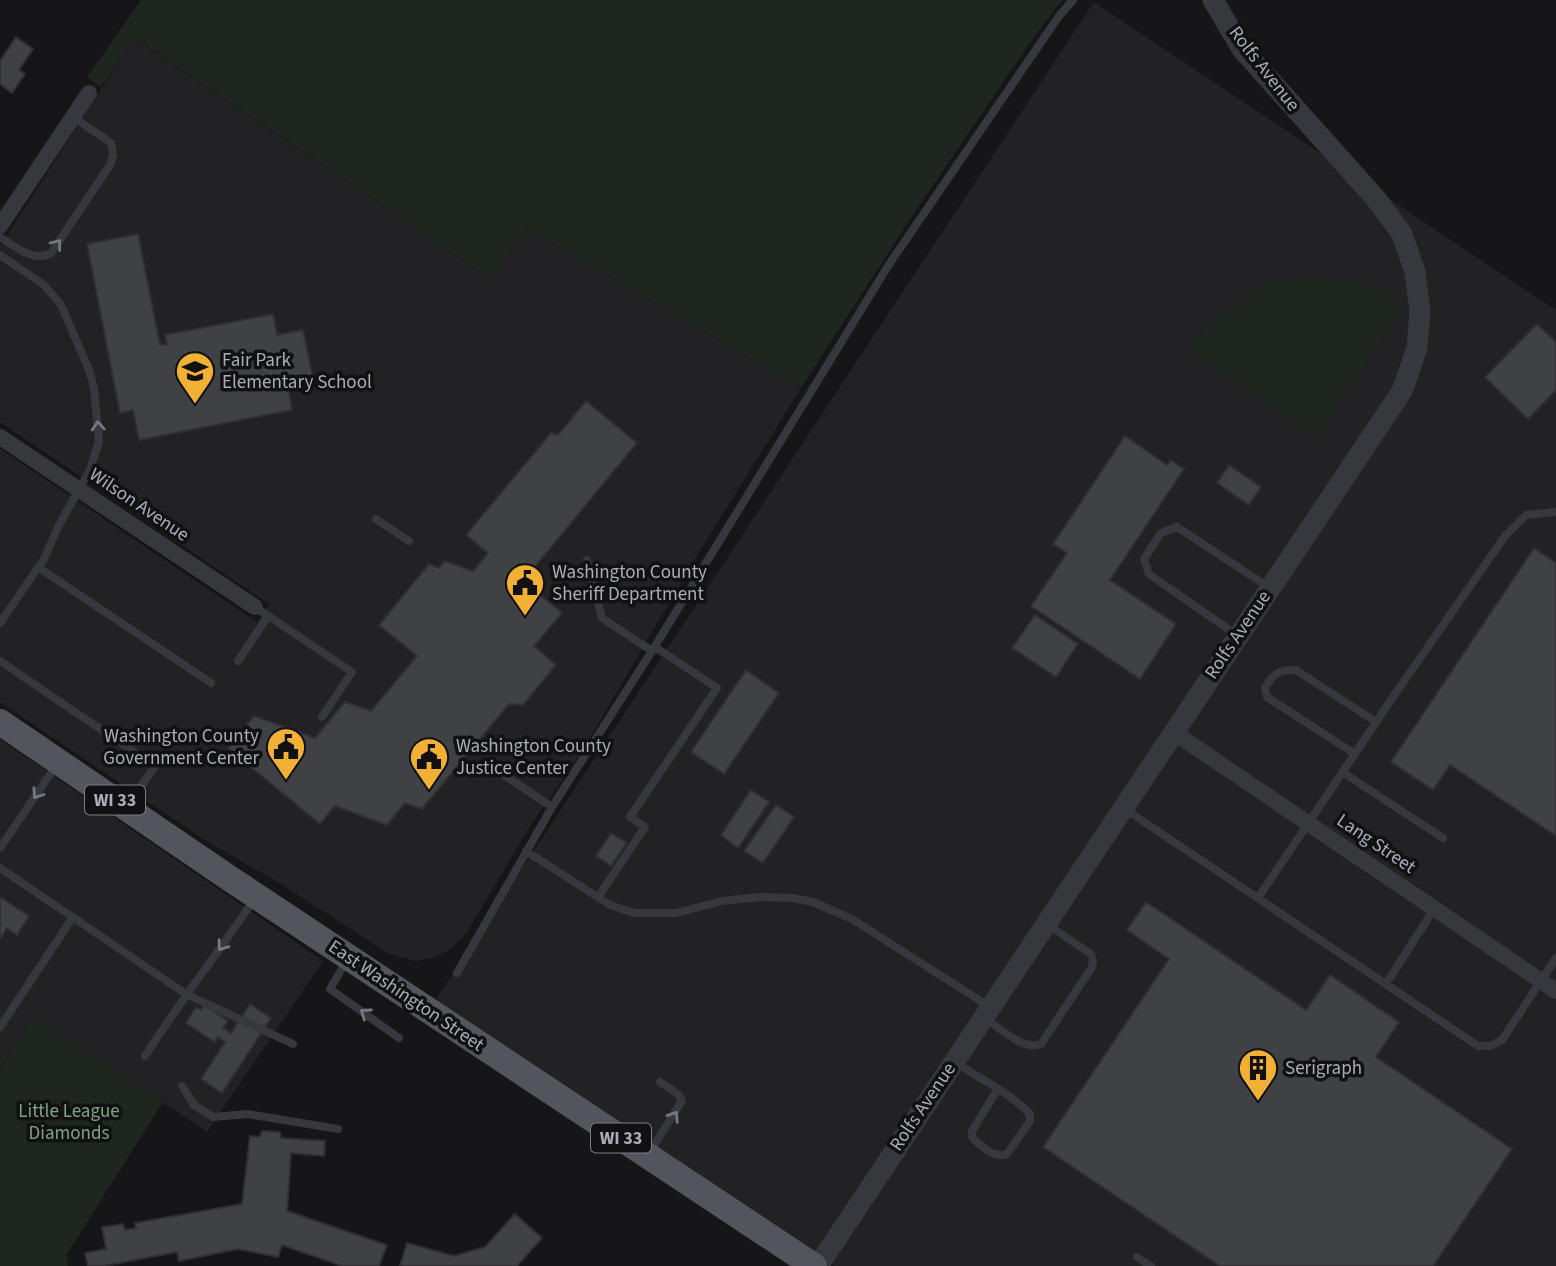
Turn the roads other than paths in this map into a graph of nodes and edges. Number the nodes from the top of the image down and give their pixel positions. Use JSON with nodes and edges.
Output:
{"nodes":[{"id":1,"x":1073,"y":0,"type":"edge"},
{"id":2,"x":1213,"y":0,"type":"edge"},
{"id":3,"x":89,"y":93,"type":"dead end"},
{"id":4,"x":73,"y":117,"type":"junction"},
{"id":5,"x":0,"y":226,"type":"edge"},
{"id":6,"x":0,"y":237,"type":"edge"},
{"id":7,"x":0,"y":255,"type":"edge"},
{"id":8,"x":0,"y":437,"type":"edge"},
{"id":9,"x":80,"y":490,"type":"junction"},
{"id":10,"x":1556,"y":512,"type":"edge"},
{"id":11,"x":376,"y":519,"type":"dead end"},
{"id":12,"x":409,"y":541,"type":"dead end"},
{"id":13,"x":587,"y":560,"type":"dead end"},
{"id":14,"x":38,"y":567,"type":"junction"},
{"id":15,"x":1270,"y":589,"type":"junction"},
{"id":16,"x":261,"y":612,"type":"junction"},
{"id":17,"x":0,"y":623,"type":"edge"},
{"id":18,"x":1238,"y":636,"type":"junction"},
{"id":19,"x":653,"y":649,"type":"junction"},
{"id":20,"x":0,"y":661,"type":"edge"},
{"id":21,"x":238,"y":661,"type":"dead end"},
{"id":22,"x":211,"y":683,"type":"dead end"},
{"id":23,"x":322,"y":717,"type":"dead end"},
{"id":24,"x":0,"y":722,"type":"edge"},
{"id":25,"x":1376,"y":722,"type":"junction"},
{"id":26,"x":1173,"y":732,"type":"junction"},
{"id":27,"x":1354,"y":754,"type":"junction"},
{"id":28,"x":58,"y":762,"type":"junction"},
{"id":29,"x":1342,"y":772,"type":"junction"},
{"id":30,"x":505,"y":775,"type":"dead end"},
{"id":31,"x":552,"y":807,"type":"junction"},
{"id":32,"x":126,"y":808,"type":"junction"},
{"id":33,"x":1123,"y":808,"type":"junction"},
{"id":34,"x":1308,"y":823,"type":"junction"},
{"id":35,"x":1443,"y":838,"type":"dead end"},
{"id":36,"x":0,"y":848,"type":"edge"},
{"id":37,"x":526,"y":851,"type":"junction"},
{"id":38,"x":0,"y":868,"type":"edge"},
{"id":39,"x":256,"y":896,"type":"junction"},
{"id":40,"x":598,"y":897,"type":"junction"},
{"id":41,"x":1258,"y":898,"type":"junction"},
{"id":42,"x":1434,"y":909,"type":"junction"},
{"id":43,"x":73,"y":917,"type":"junction"},
{"id":44,"x":1046,"y":923,"type":"junction"},
{"id":45,"x":348,"y":958,"type":"junction"},
{"id":46,"x":1556,"y":958,"type":"edge"},
{"id":47,"x":457,"y":973,"type":"dead end"},
{"id":48,"x":1541,"y":981,"type":"junction"},
{"id":49,"x":1386,"y":984,"type":"junction"},
{"id":50,"x":1556,"y":992,"type":"edge"},
{"id":51,"x":186,"y":994,"type":"junction"},
{"id":52,"x":987,"y":1012,"type":"junction"},
{"id":53,"x":1,"y":1025,"type":"edge"},
{"id":54,"x":399,"y":1038,"type":"dead end"},
{"id":55,"x":293,"y":1044,"type":"dead end"},
{"id":56,"x":145,"y":1056,"type":"dead end"},
{"id":57,"x":954,"y":1062,"type":"junction"},
{"id":58,"x":660,"y":1082,"type":"dead end"},
{"id":59,"x":182,"y":1086,"type":"dead end"},
{"id":60,"x":997,"y":1090,"type":"junction"},
{"id":61,"x":338,"y":1129,"type":"dead end"},
{"id":62,"x":647,"y":1156,"type":"junction"},
{"id":63,"x":1138,"y":1257,"type":"dead end"},
{"id":64,"x":816,"y":1266,"type":"edge"},
{"id":65,"x":1151,"y":1266,"type":"edge"}],
"edges":[{"from":1,"to":19,"type":"lane"},
{"from":2,"to":15,"type":"street","name":"Rolfs Avenue"},
{"from":3,"to":4,"type":"street"},
{"from":4,"to":5,"type":"street"},
{"from":6,"to":4,"type":"lane","one_way":true},
{"from":9,"to":7,"type":"lane","one_way":true},
{"from":8,"to":9,"type":"street","name":"Wilson Avenue"},
{"from":9,"to":14,"type":"lane"},
{"from":9,"to":16,"type":"street","name":"Wilson Avenue"},
{"from":10,"to":25,"type":"lane"},
{"from":11,"to":12,"type":"lane"},
{"from":13,"to":19,"type":"lane"},
{"from":14,"to":17,"type":"lane"},
{"from":14,"to":22,"type":"lane"},
{"from":15,"to":18,"type":"street","name":"Rolfs Avenue"},
{"from":15,"to":18,"type":"lane"},
{"from":16,"to":21,"type":"lane"},
{"from":16,"to":23,"type":"lane"},
{"from":18,"to":26,"type":"street","name":"Rolfs Avenue"},
{"from":19,"to":31,"type":"lane"},
{"from":19,"to":40,"type":"lane"},
{"from":20,"to":32,"type":"lane"},
{"from":24,"to":28,"type":"main road","name":"East Washington Street","number":"WI 33"},
{"from":25,"to":27,"type":"lane"},
{"from":25,"to":27,"type":"lane"},
{"from":26,"to":33,"type":"street","name":"Rolfs Avenue"},
{"from":26,"to":34,"type":"street","name":"Lang Street"},
{"from":27,"to":29,"type":"lane"},
{"from":28,"to":32,"type":"main road","name":"East Washington Street","number":"WI 33"},
{"from":28,"to":36,"type":"lane","one_way":true},
{"from":29,"to":34,"type":"lane"},
{"from":29,"to":35,"type":"lane"},
{"from":30,"to":31,"type":"lane"},
{"from":31,"to":37,"type":"lane"},
{"from":32,"to":39,"type":"main road","name":"East Washington Street","number":"WI 33"},
{"from":33,"to":41,"type":"lane"},
{"from":33,"to":44,"type":"street","name":"Rolfs Avenue"},
{"from":34,"to":41,"type":"lane"},
{"from":34,"to":42,"type":"street","name":"Lang Street"},
{"from":37,"to":40,"type":"lane"},
{"from":37,"to":47,"type":"lane"},
{"from":38,"to":43,"type":"lane"},
{"from":39,"to":45,"type":"main road","name":"East Washington Street","number":"WI 33"},
{"from":39,"to":51,"type":"lane","one_way":true},
{"from":40,"to":52,"type":"lane"},
{"from":41,"to":49,"type":"lane"},
{"from":42,"to":48,"type":"street","name":"Lang Street"},
{"from":42,"to":49,"type":"lane"},
{"from":43,"to":51,"type":"lane"},
{"from":43,"to":53,"type":"lane"},
{"from":44,"to":52,"type":"street","name":"Rolfs Avenue"},
{"from":44,"to":52,"type":"lane"},
{"from":54,"to":45,"type":"lane","one_way":true},
{"from":45,"to":62,"type":"main road","name":"East Washington Street","number":"WI 33"},
{"from":46,"to":48,"type":"lane"},
{"from":48,"to":49,"type":"lane"},
{"from":48,"to":50,"type":"street","name":"Lang Street"},
{"from":51,"to":55,"type":"lane"},
{"from":51,"to":56,"type":"lane"},
{"from":52,"to":57,"type":"street","name":"Rolfs Avenue"},
{"from":57,"to":60,"type":"lane"},
{"from":57,"to":64,"type":"street","name":"Rolfs Avenue"},
{"from":62,"to":58,"type":"lane","one_way":true},
{"from":59,"to":61,"type":"lane"},
{"from":60,"to":60,"type":"lane"},
{"from":62,"to":64,"type":"main road","name":"East Washington Street","number":"WI 33"},
{"from":63,"to":65,"type":"lane"}]}
